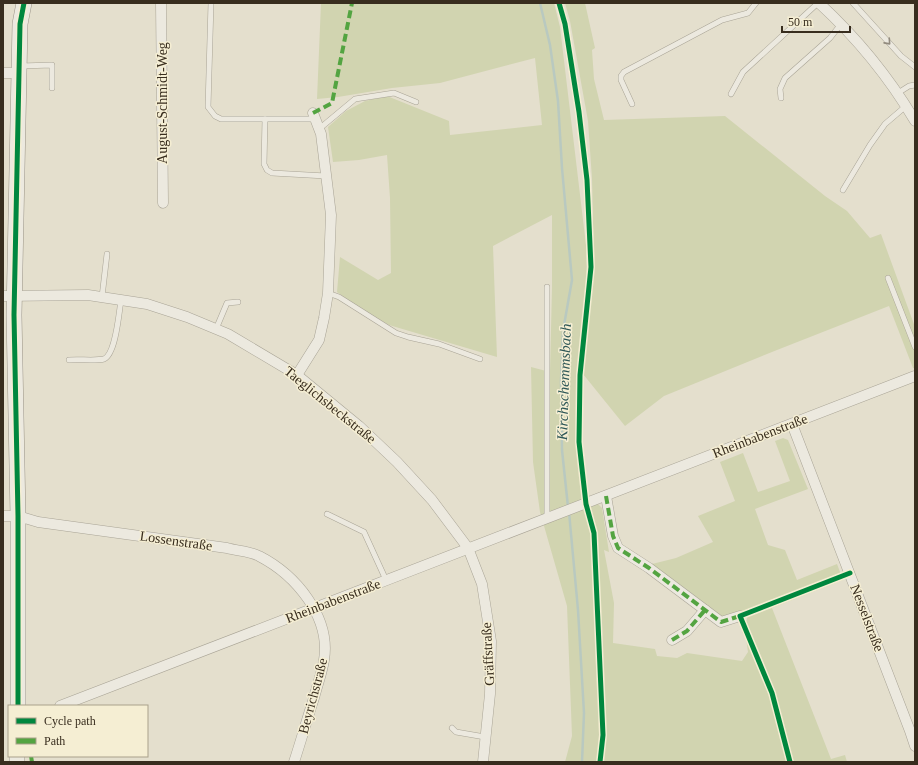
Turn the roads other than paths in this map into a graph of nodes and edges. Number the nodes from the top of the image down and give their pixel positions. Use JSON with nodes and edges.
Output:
{"nodes":[{"id":1,"x":17,"y":3,"type":"edge"},
{"id":2,"x":24,"y":3,"type":"edge"},
{"id":3,"x":161,"y":3,"type":"edge"},
{"id":4,"x":211,"y":3,"type":"edge"},
{"id":5,"x":756,"y":3,"type":"edge"},
{"id":6,"x":818,"y":3,"type":"edge"},
{"id":7,"x":853,"y":3,"type":"edge"},
{"id":8,"x":20,"y":24,"type":"junction"},
{"id":9,"x":841,"y":24,"type":"junction"},
{"id":10,"x":915,"y":67,"type":"edge"},
{"id":11,"x":20,"y":69,"type":"junction"},
{"id":12,"x":3,"y":73,"type":"edge"},
{"id":13,"x":915,"y":85,"type":"edge"},
{"id":14,"x":52,"y":88,"type":"dead end"},
{"id":15,"x":898,"y":93,"type":"junction"},
{"id":16,"x":731,"y":94,"type":"dead end"},
{"id":17,"x":781,"y":98,"type":"dead end"},
{"id":18,"x":416,"y":102,"type":"dead end"},
{"id":19,"x":632,"y":104,"type":"dead end"},
{"id":20,"x":906,"y":106,"type":"junction"},
{"id":21,"x":265,"y":119,"type":"junction"},
{"id":22,"x":316,"y":120,"type":"junction"},
{"id":23,"x":915,"y":121,"type":"edge"},
{"id":24,"x":326,"y":176,"type":"junction"},
{"id":25,"x":843,"y":190,"type":"dead end"},
{"id":26,"x":163,"y":203,"type":"dead end"},
{"id":27,"x":107,"y":254,"type":"dead end"},
{"id":28,"x":888,"y":278,"type":"dead end"},
{"id":29,"x":547,"y":287,"type":"dead end"},
{"id":30,"x":328,"y":293,"type":"junction"},
{"id":31,"x":9,"y":296,"type":"edge"},
{"id":32,"x":102,"y":297,"type":"junction"},
{"id":33,"x":121,"y":300,"type":"junction"},
{"id":34,"x":238,"y":302,"type":"dead end"},
{"id":35,"x":216,"y":329,"type":"junction"},
{"id":36,"x":915,"y":347,"type":"edge"},
{"id":37,"x":480,"y":359,"type":"dead end"},
{"id":38,"x":69,"y":360,"type":"dead end"},
{"id":39,"x":297,"y":375,"type":"junction"},
{"id":40,"x":915,"y":376,"type":"edge"},
{"id":41,"x":792,"y":424,"type":"junction"},
{"id":42,"x":606,"y":496,"type":"junction"},
{"id":43,"x":327,"y":514,"type":"dead end"},
{"id":44,"x":10,"y":516,"type":"edge"},
{"id":45,"x":551,"y":517,"type":"junction"},
{"id":46,"x":468,"y":548,"type":"junction"},
{"id":47,"x":386,"y":580,"type":"junction"},
{"id":48,"x":313,"y":608,"type":"junction"},
{"id":49,"x":705,"y":610,"type":"junction"},
{"id":50,"x":740,"y":616,"type":"dead end"},
{"id":51,"x":672,"y":640,"type":"dead end"},
{"id":52,"x":18,"y":705,"type":"edge"},
{"id":53,"x":63,"y":705,"type":"edge"},
{"id":54,"x":452,"y":728,"type":"dead end"},
{"id":55,"x":485,"y":737,"type":"junction"},
{"id":56,"x":915,"y":746,"type":"edge"},
{"id":57,"x":294,"y":762,"type":"edge"},
{"id":58,"x":483,"y":762,"type":"edge"}],
"edges":[{"from":1,"to":8,"type":"main road"},
{"from":2,"to":8,"type":"main road"},
{"from":3,"to":26,"type":"street","name":"August-Schmidt-Weg"},
{"from":4,"to":21,"type":"lane"},
{"from":5,"to":19,"type":"lane"},
{"from":6,"to":9,"type":"street"},
{"from":6,"to":16,"type":"lane"},
{"from":7,"to":10,"type":"lane","one_way":true},
{"from":8,"to":11,"type":"main road"},
{"from":9,"to":15,"type":"street"},
{"from":9,"to":17,"type":"lane"},
{"from":11,"to":12,"type":"street"},
{"from":11,"to":14,"type":"lane"},
{"from":11,"to":31,"type":"main road"},
{"from":13,"to":15,"type":"lane"},
{"from":15,"to":20,"type":"street"},
{"from":18,"to":22,"type":"lane"},
{"from":20,"to":23,"type":"street"},
{"from":20,"to":25,"type":"lane"},
{"from":21,"to":22,"type":"lane"},
{"from":21,"to":24,"type":"lane"},
{"from":22,"to":24,"type":"street"},
{"from":24,"to":30,"type":"street"},
{"from":27,"to":32,"type":"lane"},
{"from":28,"to":36,"type":"lane"},
{"from":29,"to":45,"type":"lane"},
{"from":30,"to":37,"type":"lane"},
{"from":30,"to":39,"type":"street"},
{"from":31,"to":32,"type":"street","name":"Taeglichsbeckstraße"},
{"from":31,"to":44,"type":"main road"},
{"from":32,"to":33,"type":"street","name":"Taeglichsbeckstraße"},
{"from":33,"to":35,"type":"street","name":"Taeglichsbeckstraße"},
{"from":33,"to":38,"type":"lane"},
{"from":34,"to":35,"type":"lane"},
{"from":35,"to":39,"type":"street","name":"Taeglichsbeckstraße"},
{"from":39,"to":46,"type":"street","name":"Taeglichsbeckstraße"},
{"from":40,"to":41,"type":"street","name":"Rheinbabenstraße"},
{"from":41,"to":42,"type":"street","name":"Rheinbabenstraße"},
{"from":41,"to":56,"type":"street","name":"Nesselstraße"},
{"from":42,"to":45,"type":"street","name":"Rheinbabenstraße"},
{"from":42,"to":49,"type":"street"},
{"from":43,"to":47,"type":"lane"},
{"from":44,"to":48,"type":"street","name":"Lossenstraße"},
{"from":44,"to":52,"type":"main road"},
{"from":45,"to":46,"type":"street","name":"Rheinbabenstraße"},
{"from":46,"to":47,"type":"street","name":"Rheinbabenstraße"},
{"from":46,"to":55,"type":"street","name":"Gräffstraße"},
{"from":47,"to":48,"type":"street","name":"Rheinbabenstraße"},
{"from":48,"to":53,"type":"street","name":"Rheinbabenstraße"},
{"from":48,"to":57,"type":"street","name":"Beyrichstraße"},
{"from":49,"to":50,"type":"street"},
{"from":49,"to":51,"type":"street"},
{"from":54,"to":55,"type":"lane"},
{"from":55,"to":58,"type":"street","name":"Gräffstraße"}]}
